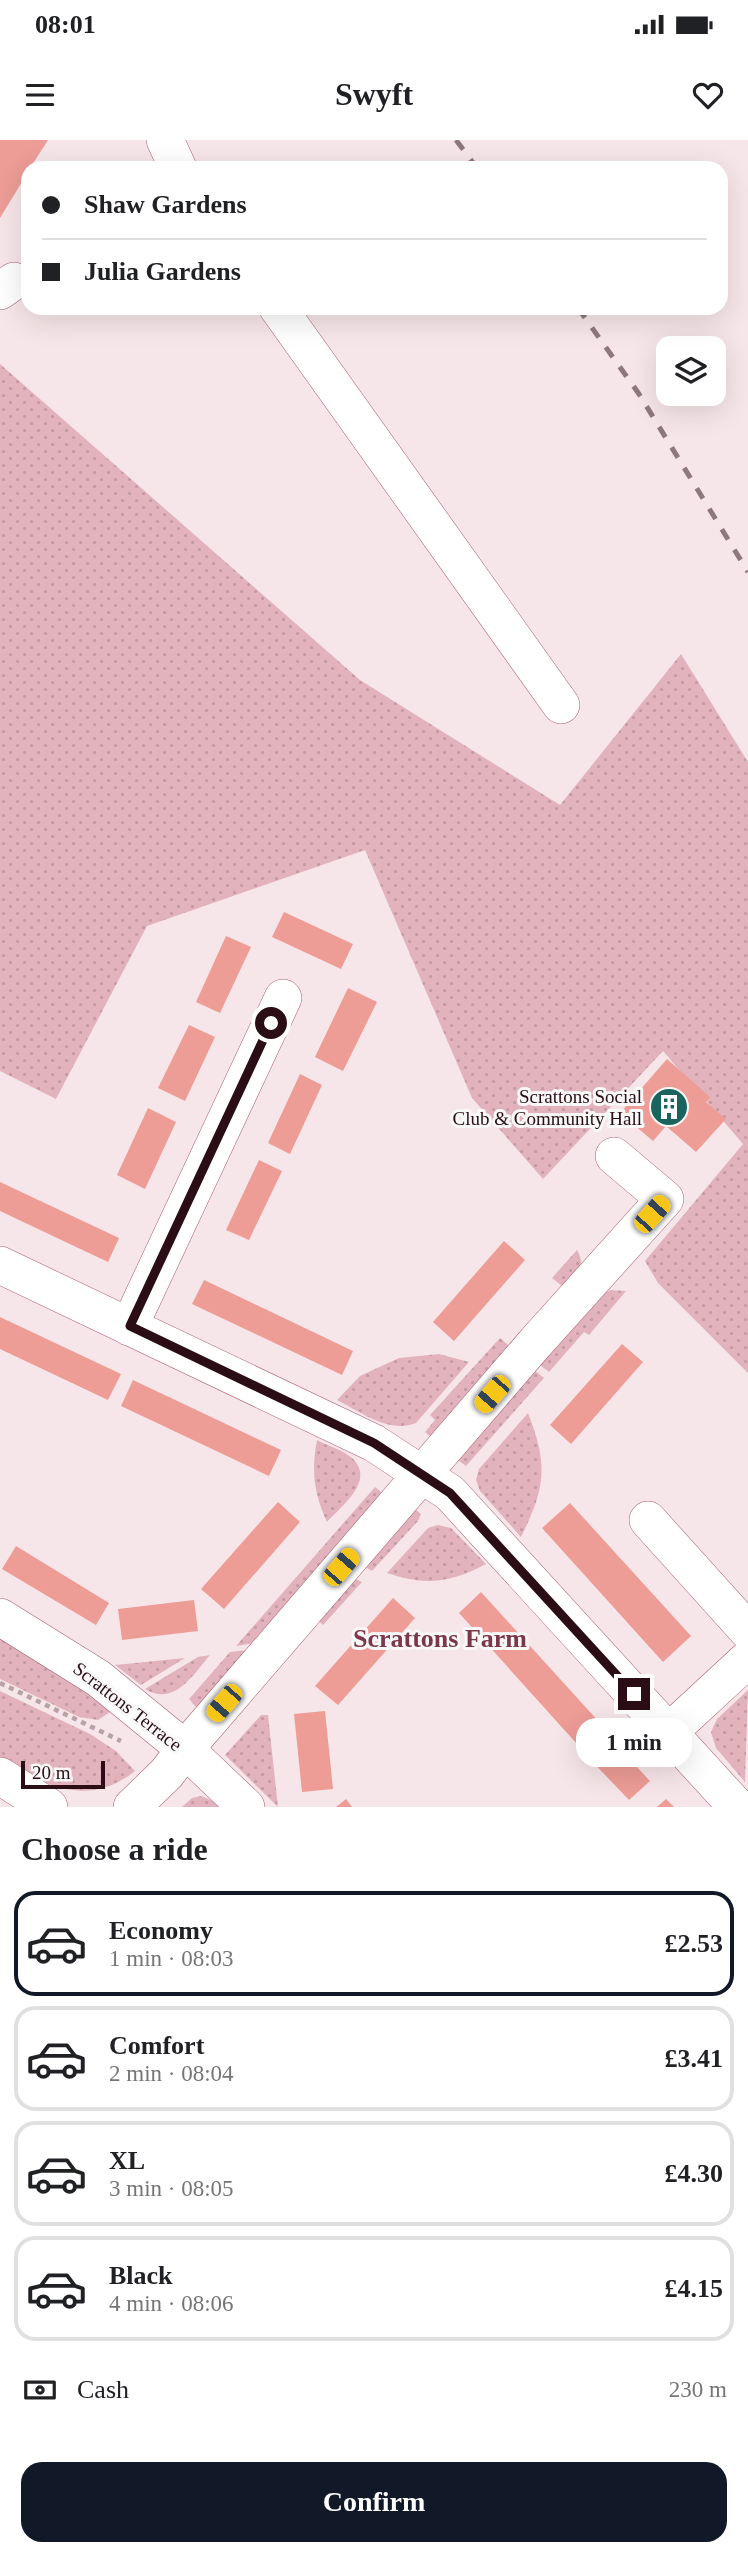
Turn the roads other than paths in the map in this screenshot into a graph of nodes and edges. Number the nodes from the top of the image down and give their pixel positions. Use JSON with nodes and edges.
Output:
{"nodes":[{"id":1,"x":165,"y":140,"type":"edge"},
{"id":2,"x":175,"y":161,"type":"edge"},
{"id":3,"x":283,"y":315,"type":"edge"},
{"id":4,"x":561,"y":705,"type":"dead end"},
{"id":5,"x":283,"y":998,"type":"dead end"},
{"id":6,"x":614,"y":1156,"type":"dead end"},
{"id":7,"x":0,"y":1265,"type":"edge"},
{"id":8,"x":130,"y":1326,"type":"junction"},
{"id":9,"x":423,"y":1473,"type":"junction"},
{"id":10,"x":648,"y":1520,"type":"dead end"},
{"id":11,"x":0,"y":1618,"type":"edge"},
{"id":12,"x":748,"y":1631,"type":"edge"},
{"id":13,"x":748,"y":1659,"type":"edge"},
{"id":14,"x":668,"y":1732,"type":"junction"},
{"id":15,"x":185,"y":1749,"type":"junction"},
{"id":16,"x":0,"y":1776,"type":"edge"},
{"id":17,"x":50,"y":1807,"type":"edge"},
{"id":18,"x":132,"y":1807,"type":"edge"},
{"id":19,"x":246,"y":1807,"type":"edge"},
{"id":20,"x":737,"y":1807,"type":"edge"}],
"edges":[{"from":1,"to":2,"type":"street"},
{"from":3,"to":4,"type":"street"},
{"from":5,"to":8,"type":"street"},
{"from":6,"to":9,"type":"street"},
{"from":7,"to":8,"type":"street"},
{"from":8,"to":9,"type":"street"},
{"from":9,"to":14,"type":"street"},
{"from":9,"to":15,"type":"street"},
{"from":10,"to":12,"type":"street"},
{"from":11,"to":15,"type":"street","name":"Scrattons Terrace"},
{"from":13,"to":14,"type":"street"},
{"from":14,"to":20,"type":"street"},
{"from":15,"to":18,"type":"street"},
{"from":15,"to":19,"type":"street","name":"Scrattons Terrace"},
{"from":16,"to":17,"type":"street"}]}
